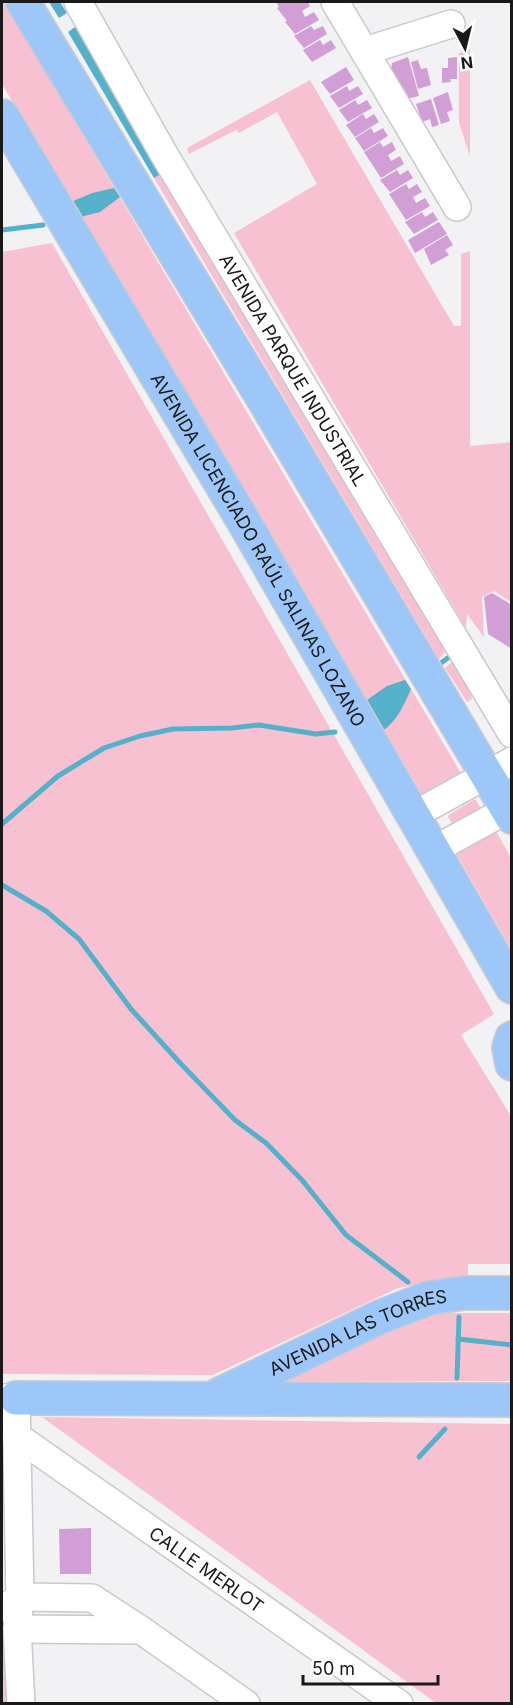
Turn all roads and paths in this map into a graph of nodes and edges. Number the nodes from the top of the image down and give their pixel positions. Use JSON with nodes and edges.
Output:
{"nodes":[{"id":1,"x":78,"y":2,"type":"edge"},
{"id":2,"x":335,"y":2,"type":"edge"},
{"id":3,"x":26,"y":3,"type":"edge"},
{"id":4,"x":451,"y":24,"type":"dead end"},
{"id":5,"x":365,"y":51,"type":"junction"},
{"id":6,"x":2,"y":116,"type":"edge"},
{"id":7,"x":457,"y":207,"type":"dead end"},
{"id":8,"x":512,"y":734,"type":"edge"},
{"id":9,"x":499,"y":768,"type":"edge"},
{"id":10,"x":510,"y":811,"type":"edge"},
{"id":11,"x":412,"y":816,"type":"junction"},
{"id":12,"x":432,"y":851,"type":"junction"},
{"id":13,"x":512,"y":987,"type":"edge"},
{"id":14,"x":512,"y":1038,"type":"edge"},
{"id":15,"x":512,"y":1064,"type":"edge"},
{"id":16,"x":512,"y":1293,"type":"edge"},
{"id":17,"x":9,"y":1398,"type":"edge"},
{"id":18,"x":211,"y":1398,"type":"junction"},
{"id":19,"x":512,"y":1400,"type":"edge"},
{"id":20,"x":15,"y":1435,"type":"junction"},
{"id":21,"x":13,"y":1612,"type":"edge"},
{"id":22,"x":21,"y":1704,"type":"edge"},
{"id":23,"x":246,"y":1704,"type":"edge"},
{"id":24,"x":399,"y":1704,"type":"edge"}],
"edges":[{"from":1,"to":8,"type":"street","name":"AVENIDA PARQUE INDUSTRIAL"},
{"from":2,"to":5,"type":"street"},
{"from":3,"to":9,"type":"main road"},
{"from":4,"to":5,"type":"street"},
{"from":5,"to":7,"type":"street"},
{"from":6,"to":11,"type":"main road","name":"AVENIDA LICENCIADO RAÚL SALINAS LOZANO"},
{"from":9,"to":10,"type":"main road"},
{"from":9,"to":11,"type":"street"},
{"from":10,"to":12,"type":"street"},
{"from":11,"to":12,"type":"main road","name":"AVENIDA LICENCIADO RAÚL SALINAS LOZANO"},
{"from":12,"to":13,"type":"main road","name":"AVENIDA LICENCIADO RAÚL SALINAS LOZANO"},
{"from":14,"to":15,"type":"main road"},
{"from":16,"to":18,"type":"main road","name":"AVENIDA LAS TORRES"},
{"from":17,"to":18,"type":"main road","name":"AVENIDA LAS TORRES"},
{"from":17,"to":20,"type":"street"},
{"from":18,"to":19,"type":"main road","name":"AVENIDA LAS TORRES"},
{"from":20,"to":21,"type":"street"},
{"from":20,"to":24,"type":"street","name":"CALLE MERLOT"},
{"from":21,"to":22,"type":"street"},
{"from":21,"to":23,"type":"street"}]}
